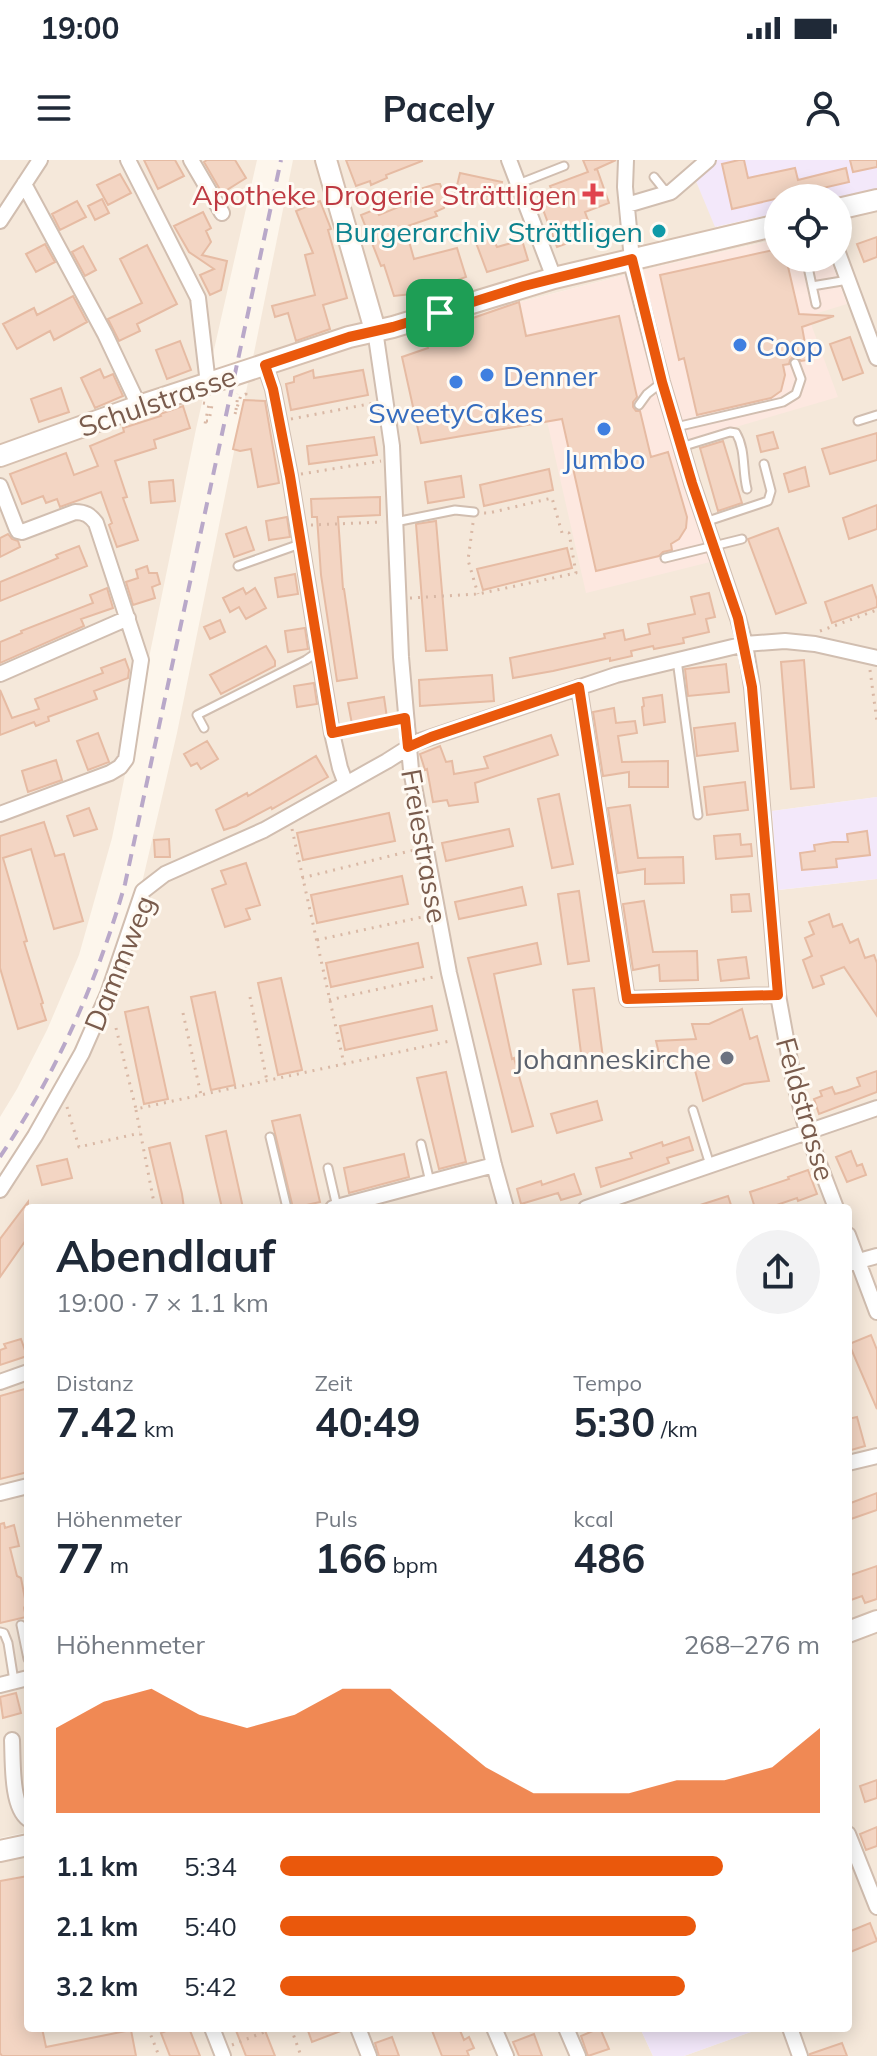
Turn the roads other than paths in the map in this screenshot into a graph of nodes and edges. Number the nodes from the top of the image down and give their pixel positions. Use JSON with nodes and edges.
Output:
{"nodes":[{"id":1,"x":40,"y":160,"type":"edge"},
{"id":2,"x":128,"y":160,"type":"edge"},
{"id":3,"x":191,"y":160,"type":"edge"},
{"id":4,"x":326,"y":160,"type":"edge"},
{"id":5,"x":509,"y":160,"type":"edge"},
{"id":6,"x":626,"y":160,"type":"edge"},
{"id":7,"x":708,"y":160,"type":"edge"},
{"id":8,"x":564,"y":166,"type":"dead end"},
{"id":9,"x":654,"y":177,"type":"dead end"},
{"id":10,"x":24,"y":184,"type":"junction"},
{"id":11,"x":518,"y":184,"type":"junction"},
{"id":12,"x":668,"y":194,"type":"junction"},
{"id":13,"x":877,"y":200,"type":"edge"},
{"id":14,"x":627,"y":205,"type":"junction"},
{"id":15,"x":852,"y":206,"type":"edge"},
{"id":16,"x":222,"y":213,"type":"dead end"},
{"id":17,"x":0,"y":221,"type":"edge"},
{"id":18,"x":764,"y":228,"type":"edge"},
{"id":19,"x":632,"y":259,"type":"junction"},
{"id":20,"x":809,"y":272,"type":"edge"},
{"id":21,"x":845,"y":272,"type":"edge"},
{"id":22,"x":554,"y":278,"type":"junction"},
{"id":23,"x":848,"y":280,"type":"junction"},
{"id":24,"x":812,"y":286,"type":"junction"},
{"id":25,"x":816,"y":304,"type":"dead end"},
{"id":26,"x":375,"y":330,"type":"junction"},
{"id":27,"x":877,"y":358,"type":"edge"},
{"id":28,"x":795,"y":363,"type":"dead end"},
{"id":29,"x":265,"y":365,"type":"junction"},
{"id":30,"x":662,"y":382,"type":"junction"},
{"id":31,"x":208,"y":384,"type":"junction"},
{"id":32,"x":639,"y":405,"type":"dead end"},
{"id":33,"x":139,"y":406,"type":"junction"},
{"id":34,"x":877,"y":415,"type":"edge"},
{"id":35,"x":858,"y":421,"type":"dead end"},
{"id":36,"x":676,"y":427,"type":"junction"},
{"id":37,"x":681,"y":447,"type":"junction"},
{"id":38,"x":0,"y":456,"type":"edge"},
{"id":39,"x":764,"y":464,"type":"dead end"},
{"id":40,"x":0,"y":486,"type":"edge"},
{"id":41,"x":747,"y":489,"type":"dead end"},
{"id":42,"x":474,"y":512,"type":"road end"},
{"id":43,"x":395,"y":522,"type":"junction"},
{"id":44,"x":705,"y":522,"type":"junction"},
{"id":45,"x":742,"y":539,"type":"dead end"},
{"id":46,"x":300,"y":544,"type":"junction"},
{"id":47,"x":714,"y":547,"type":"junction"},
{"id":48,"x":665,"y":558,"type":"dead end"},
{"id":49,"x":238,"y":566,"type":"dead end"},
{"id":50,"x":128,"y":618,"type":"junction"},
{"id":51,"x":745,"y":644,"type":"junction"},
{"id":52,"x":319,"y":651,"type":"junction"},
{"id":53,"x":872,"y":657,"type":"edge"},
{"id":54,"x":677,"y":660,"type":"junction"},
{"id":55,"x":0,"y":674,"type":"edge"},
{"id":56,"x":579,"y":687,"type":"junction"},
{"id":57,"x":204,"y":728,"type":"dead end"},
{"id":58,"x":408,"y":747,"type":"junction"},
{"id":59,"x":346,"y":784,"type":"junction"},
{"id":60,"x":0,"y":814,"type":"edge"},
{"id":61,"x":698,"y":815,"type":"dead end"},
{"id":62,"x":778,"y":995,"type":"junction"},
{"id":63,"x":877,"y":1108,"type":"edge"},
{"id":64,"x":693,"y":1110,"type":"dead end"},
{"id":65,"x":807,"y":1132,"type":"junction"},
{"id":66,"x":270,"y":1137,"type":"dead end"},
{"id":67,"x":421,"y":1144,"type":"dead end"},
{"id":68,"x":494,"y":1165,"type":"junction"},
{"id":69,"x":710,"y":1165,"type":"junction"},
{"id":70,"x":328,"y":1168,"type":"dead end"},
{"id":71,"x":430,"y":1182,"type":"junction"},
{"id":72,"x":0,"y":1190,"type":"edge"},
{"id":73,"x":286,"y":1204,"type":"edge"},
{"id":74,"x":334,"y":1204,"type":"edge"},
{"id":75,"x":346,"y":1204,"type":"edge"},
{"id":76,"x":505,"y":1204,"type":"edge"},
{"id":77,"x":598,"y":1204,"type":"edge"},
{"id":78,"x":834,"y":1204,"type":"edge"},
{"id":79,"x":877,"y":1256,"type":"edge"},
{"id":80,"x":853,"y":1263,"type":"edge"},
{"id":81,"x":877,"y":1312,"type":"edge"},
{"id":82,"x":24,"y":1373,"type":"edge"},
{"id":83,"x":0,"y":1382,"type":"edge"},
{"id":84,"x":877,"y":1456,"type":"edge"},
{"id":85,"x":852,"y":1462,"type":"edge"},
{"id":86,"x":24,"y":1487,"type":"edge"},
{"id":87,"x":0,"y":1493,"type":"edge"},
{"id":88,"x":877,"y":1621,"type":"edge"},
{"id":89,"x":21,"y":1625,"type":"dead end"},
{"id":90,"x":852,"y":1630,"type":"edge"},
{"id":91,"x":0,"y":1632,"type":"edge"},
{"id":92,"x":24,"y":1640,"type":"edge"},
{"id":93,"x":14,"y":1681,"type":"edge"},
{"id":94,"x":12,"y":1740,"type":"dead end"},
{"id":95,"x":24,"y":1816,"type":"edge"},
{"id":96,"x":852,"y":1844,"type":"edge"},
{"id":97,"x":24,"y":1846,"type":"edge"},
{"id":98,"x":0,"y":1851,"type":"edge"},
{"id":99,"x":877,"y":1907,"type":"edge"},
{"id":100,"x":214,"y":2032,"type":"edge"},
{"id":101,"x":360,"y":2032,"type":"edge"},
{"id":102,"x":496,"y":2032,"type":"edge"},
{"id":103,"x":568,"y":2032,"type":"edge"},
{"id":104,"x":791,"y":2032,"type":"edge"},
{"id":105,"x":222,"y":2053,"type":"edge"},
{"id":106,"x":369,"y":2056,"type":"edge"},
{"id":107,"x":506,"y":2056,"type":"edge"},
{"id":108,"x":578,"y":2056,"type":"edge"},
{"id":109,"x":800,"y":2056,"type":"edge"}],
"edges":[{"from":1,"to":10,"type":"street"},
{"from":2,"to":31,"type":"street"},
{"from":3,"to":16,"type":"street"},
{"from":4,"to":26,"type":"street"},
{"from":5,"to":11,"type":"street"},
{"from":6,"to":14,"type":"street","name":"Feldstrasse"},
{"from":7,"to":12,"type":"street"},
{"from":8,"to":11,"type":"lane"},
{"from":9,"to":12,"type":"lane"},
{"from":10,"to":17,"type":"street"},
{"from":10,"to":33,"type":"street"},
{"from":11,"to":22,"type":"street"},
{"from":12,"to":14,"type":"street"},
{"from":13,"to":15,"type":"street"},
{"from":14,"to":19,"type":"street","name":"Feldstrasse"},
{"from":18,"to":19,"type":"street","name":"Schulstrasse"},
{"from":19,"to":22,"type":"street","name":"Schulstrasse"},
{"from":19,"to":30,"type":"street","name":"Feldstrasse"},
{"from":20,"to":24,"type":"lane"},
{"from":21,"to":23,"type":"street"},
{"from":22,"to":26,"type":"street","name":"Schulstrasse"},
{"from":23,"to":24,"type":"lane"},
{"from":23,"to":27,"type":"street"},
{"from":24,"to":25,"type":"lane"},
{"from":26,"to":29,"type":"street","name":"Schulstrasse"},
{"from":26,"to":43,"type":"street","name":"Freiestrasse"},
{"from":28,"to":36,"type":"lane"},
{"from":29,"to":31,"type":"street","name":"Schulstrasse"},
{"from":29,"to":46,"type":"street"},
{"from":30,"to":32,"type":"lane"},
{"from":30,"to":36,"type":"street","name":"Feldstrasse"},
{"from":31,"to":33,"type":"street","name":"Schulstrasse"},
{"from":33,"to":38,"type":"street","name":"Schulstrasse"},
{"from":34,"to":35,"type":"lane"},
{"from":36,"to":37,"type":"street","name":"Feldstrasse"},
{"from":37,"to":41,"type":"lane"},
{"from":37,"to":44,"type":"street","name":"Feldstrasse"},
{"from":39,"to":44,"type":"lane"},
{"from":40,"to":50,"type":"street"},
{"from":42,"to":43,"type":"lane"},
{"from":43,"to":58,"type":"street","name":"Freiestrasse"},
{"from":44,"to":47,"type":"street","name":"Feldstrasse"},
{"from":45,"to":47,"type":"lane"},
{"from":46,"to":49,"type":"lane"},
{"from":46,"to":52,"type":"street"},
{"from":47,"to":48,"type":"lane"},
{"from":47,"to":51,"type":"street","name":"Feldstrasse"},
{"from":50,"to":55,"type":"street"},
{"from":50,"to":60,"type":"street"},
{"from":51,"to":53,"type":"street","name":"Dammweg"},
{"from":51,"to":54,"type":"street","name":"Dammweg"},
{"from":51,"to":62,"type":"street","name":"Feldstrasse"},
{"from":52,"to":57,"type":"lane"},
{"from":52,"to":59,"type":"street"},
{"from":54,"to":56,"type":"street","name":"Dammweg"},
{"from":54,"to":61,"type":"lane"},
{"from":56,"to":58,"type":"street","name":"Dammweg"},
{"from":56,"to":62,"type":"street"},
{"from":58,"to":59,"type":"street","name":"Dammweg"},
{"from":58,"to":68,"type":"street","name":"Freiestrasse"},
{"from":59,"to":72,"type":"street","name":"Dammweg"},
{"from":62,"to":65,"type":"street","name":"Feldstrasse"},
{"from":63,"to":65,"type":"street"},
{"from":64,"to":69,"type":"lane"},
{"from":65,"to":69,"type":"street"},
{"from":65,"to":78,"type":"street","name":"Feldstrasse"},
{"from":66,"to":73,"type":"lane"},
{"from":67,"to":71,"type":"lane"},
{"from":68,"to":71,"type":"street"},
{"from":68,"to":76,"type":"street","name":"Freiestrasse"},
{"from":69,"to":77,"type":"street"},
{"from":70,"to":74,"type":"lane"},
{"from":71,"to":75,"type":"street"},
{"from":79,"to":80,"type":"street"},
{"from":80,"to":81,"type":"street"},
{"from":82,"to":83,"type":"street"},
{"from":84,"to":85,"type":"street"},
{"from":86,"to":87,"type":"street"},
{"from":88,"to":90,"type":"street"},
{"from":89,"to":92,"type":"lane"},
{"from":91,"to":93,"type":"lane"},
{"from":94,"to":95,"type":"street"},
{"from":96,"to":99,"type":"street"},
{"from":97,"to":98,"type":"street"},
{"from":100,"to":105,"type":"street"},
{"from":101,"to":106,"type":"street"},
{"from":102,"to":107,"type":"street"},
{"from":103,"to":108,"type":"street"},
{"from":104,"to":109,"type":"street"}]}
